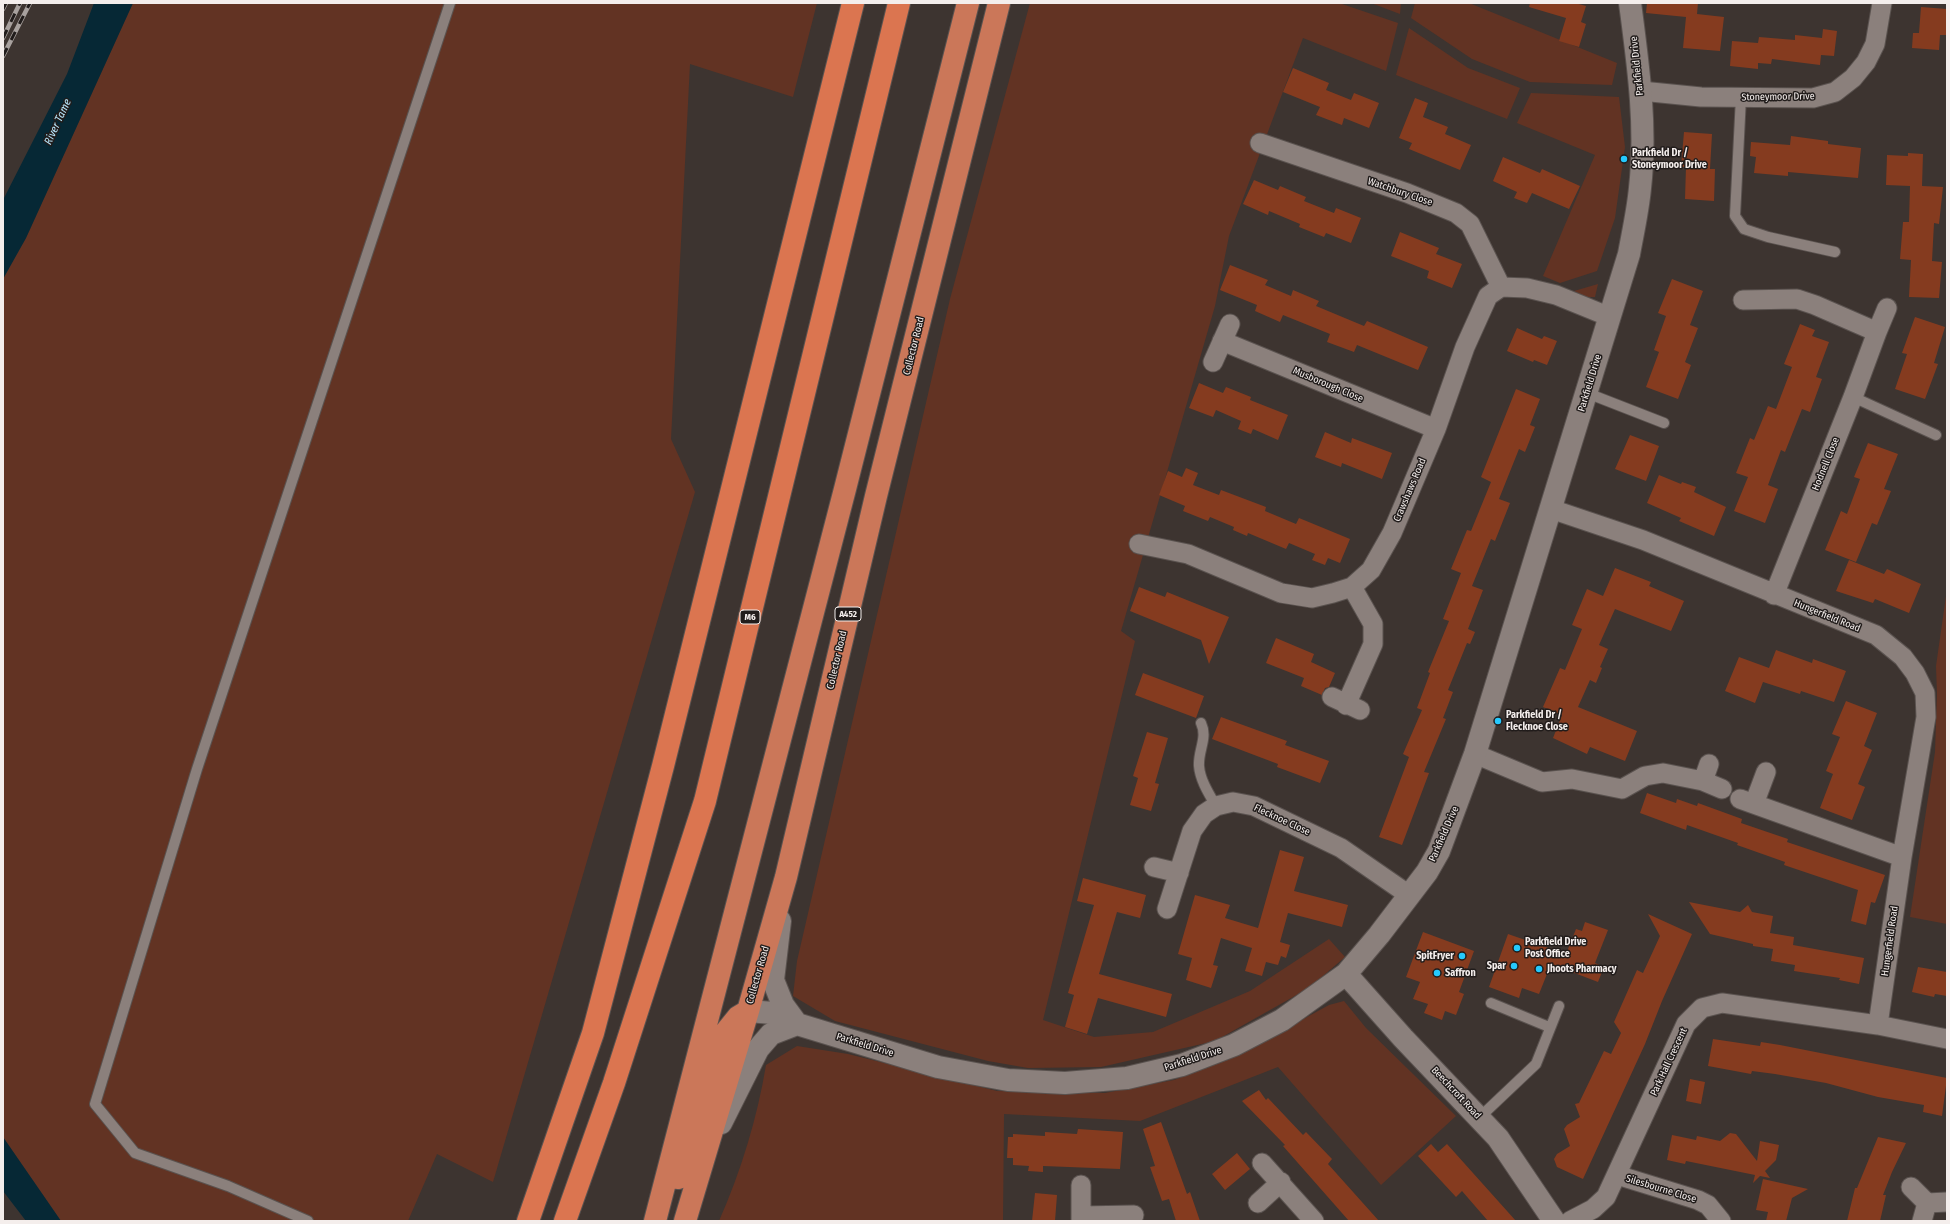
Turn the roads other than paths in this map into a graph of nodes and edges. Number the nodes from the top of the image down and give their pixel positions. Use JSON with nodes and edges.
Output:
{"nodes":[{"id":1,"x":450,"y":3,"type":"edge"},
{"id":2,"x":853,"y":3,"type":"edge"},
{"id":3,"x":899,"y":3,"type":"edge"},
{"id":4,"x":968,"y":3,"type":"edge"},
{"id":5,"x":999,"y":3,"type":"edge"},
{"id":6,"x":1630,"y":3,"type":"edge"},
{"id":7,"x":1882,"y":3,"type":"edge"},
{"id":8,"x":1640,"y":91,"type":"junction"},
{"id":9,"x":1741,"y":97,"type":"junction"},
{"id":10,"x":1260,"y":143,"type":"dead end"},
{"id":11,"x":1835,"y":252,"type":"dead end"},
{"id":12,"x":1501,"y":287,"type":"junction"},
{"id":13,"x":1743,"y":300,"type":"dead end"},
{"id":14,"x":1887,"y":308,"type":"dead end"},
{"id":15,"x":1610,"y":317,"type":"junction"},
{"id":16,"x":1230,"y":324,"type":"dead end"},
{"id":17,"x":1876,"y":332,"type":"junction"},
{"id":18,"x":1222,"y":341,"type":"junction"},
{"id":19,"x":1213,"y":362,"type":"dead end"},
{"id":20,"x":1587,"y":393,"type":"junction"},
{"id":21,"x":1853,"y":397,"type":"junction"},
{"id":22,"x":1664,"y":423,"type":"dead end"},
{"id":23,"x":1436,"y":430,"type":"junction"},
{"id":24,"x":1936,"y":435,"type":"dead end"},
{"id":25,"x":1550,"y":508,"type":"junction"},
{"id":26,"x":1139,"y":544,"type":"dead end"},
{"id":27,"x":1352,"y":587,"type":"junction"},
{"id":28,"x":1774,"y":595,"type":"junction"},
{"id":29,"x":1346,"y":704,"type":"dead end"},
{"id":30,"x":1201,"y":723,"type":"dead end"},
{"id":31,"x":1475,"y":754,"type":"junction"},
{"id":32,"x":1766,"y":772,"type":"dead end"},
{"id":33,"x":1722,"y":789,"type":"dead end"},
{"id":34,"x":1216,"y":806,"type":"junction"},
{"id":35,"x":1902,"y":857,"type":"junction"},
{"id":36,"x":1154,"y":867,"type":"dead end"},
{"id":37,"x":1179,"y":873,"type":"junction"},
{"id":38,"x":786,"y":877,"type":"junction"},
{"id":39,"x":1409,"y":895,"type":"junction"},
{"id":40,"x":1167,"y":908,"type":"dead end"},
{"id":41,"x":1346,"y":974,"type":"junction"},
{"id":42,"x":1491,"y":1003,"type":"dead end"},
{"id":43,"x":1559,"y":1006,"type":"dead end"},
{"id":44,"x":748,"y":1011,"type":"junction"},
{"id":45,"x":797,"y":1024,"type":"junction"},
{"id":46,"x":1878,"y":1025,"type":"junction"},
{"id":47,"x":1549,"y":1027,"type":"junction"},
{"id":48,"x":1947,"y":1038,"type":"edge"},
{"id":49,"x":1480,"y":1118,"type":"junction"},
{"id":50,"x":708,"y":1149,"type":"junction"},
{"id":51,"x":1262,"y":1163,"type":"dead end"},
{"id":52,"x":1617,"y":1175,"type":"junction"},
{"id":53,"x":1281,"y":1182,"type":"junction"},
{"id":54,"x":1081,"y":1185,"type":"dead end"},
{"id":55,"x":1911,"y":1187,"type":"dead end"},
{"id":56,"x":1947,"y":1202,"type":"edge"},
{"id":57,"x":1258,"y":1203,"type":"dead end"},
{"id":58,"x":1134,"y":1212,"type":"edge"},
{"id":59,"x":1925,"y":1212,"type":"edge"},
{"id":60,"x":658,"y":1215,"type":"edge"},
{"id":61,"x":1081,"y":1218,"type":"edge"},
{"id":62,"x":308,"y":1221,"type":"edge"},
{"id":63,"x":528,"y":1221,"type":"edge"},
{"id":64,"x":565,"y":1221,"type":"edge"},
{"id":65,"x":685,"y":1221,"type":"edge"},
{"id":66,"x":1314,"y":1221,"type":"edge"},
{"id":67,"x":1554,"y":1221,"type":"edge"},
{"id":68,"x":1570,"y":1221,"type":"edge"},
{"id":69,"x":1721,"y":1221,"type":"edge"}],
"edges":[{"from":1,"to":62,"type":"lane"},
{"from":2,"to":63,"type":"highway"},
{"from":3,"to":64,"type":"highway","number":"M6"},
{"from":4,"to":60,"type":"highway"},
{"from":5,"to":38,"type":"highway","name":"Collector Road","number":"A452"},
{"from":6,"to":8,"type":"street","name":"Parkfield Drive"},
{"from":7,"to":9,"type":"street","name":"Stoneymoor Drive"},
{"from":8,"to":9,"type":"street","name":"Stoneymoor Drive"},
{"from":8,"to":15,"type":"street","name":"Parkfield Drive"},
{"from":9,"to":11,"type":"lane"},
{"from":10,"to":12,"type":"street","name":"Watchbury Close"},
{"from":12,"to":15,"type":"street"},
{"from":12,"to":23,"type":"street","name":"Crawshaws Road"},
{"from":13,"to":17,"type":"street"},
{"from":14,"to":17,"type":"street","name":"Hodnell Close"},
{"from":15,"to":20,"type":"street","name":"Parkfield Drive"},
{"from":16,"to":18,"type":"street"},
{"from":17,"to":21,"type":"street","name":"Hodnell Close"},
{"from":18,"to":19,"type":"street"},
{"from":18,"to":23,"type":"street","name":"Musborough Close"},
{"from":20,"to":22,"type":"lane"},
{"from":20,"to":25,"type":"street","name":"Parkfield Drive"},
{"from":21,"to":24,"type":"lane"},
{"from":21,"to":28,"type":"street","name":"Hodnell Close"},
{"from":23,"to":27,"type":"street","name":"Crawshaws Road"},
{"from":25,"to":28,"type":"street","name":"Hungerfield Road"},
{"from":25,"to":31,"type":"street","name":"Parkfield Drive"},
{"from":26,"to":27,"type":"street","name":"Crawshaws Road"},
{"from":27,"to":29,"type":"street"},
{"from":28,"to":35,"type":"street","name":"Hungerfield Road"},
{"from":30,"to":34,"type":"lane"},
{"from":31,"to":33,"type":"street"},
{"from":31,"to":39,"type":"street","name":"Parkfield Drive"},
{"from":32,"to":35,"type":"street"},
{"from":34,"to":37,"type":"street","name":"Flecknoe Close"},
{"from":34,"to":39,"type":"street","name":"Flecknoe Close"},
{"from":35,"to":46,"type":"street","name":"Hungerfield Road"},
{"from":36,"to":37,"type":"street"},
{"from":37,"to":40,"type":"street","name":"Flecknoe Close"},
{"from":38,"to":44,"type":"highway","name":"Collector Road","number":"A452"},
{"from":38,"to":45,"type":"street"},
{"from":39,"to":41,"type":"street","name":"Parkfield Drive"},
{"from":41,"to":45,"type":"street","name":"Parkfield Drive"},
{"from":41,"to":49,"type":"street","name":"Beechcroft Road"},
{"from":42,"to":47,"type":"lane"},
{"from":43,"to":47,"type":"lane"},
{"from":44,"to":45,"type":"street","name":"Parkfield Drive"},
{"from":44,"to":50,"type":"highway","name":"Collector Road","number":"A452"},
{"from":44,"to":60,"type":"highway"},
{"from":45,"to":50,"type":"street"},
{"from":46,"to":48,"type":"street","name":"Park Hall Crescent"},
{"from":46,"to":52,"type":"street","name":"Park Hall Crescent"},
{"from":47,"to":49,"type":"lane"},
{"from":49,"to":67,"type":"street","name":"Beechcroft Road"},
{"from":50,"to":65,"type":"highway","name":"Collector Road","number":"A452"},
{"from":51,"to":53,"type":"street"},
{"from":52,"to":68,"type":"street","name":"Park Hall Crescent"},
{"from":52,"to":69,"type":"street","name":"Silesbourne Close"},
{"from":53,"to":57,"type":"street"},
{"from":53,"to":66,"type":"street"},
{"from":54,"to":61,"type":"street"},
{"from":55,"to":59,"type":"street"},
{"from":56,"to":59,"type":"street"},
{"from":58,"to":61,"type":"street"}]}
